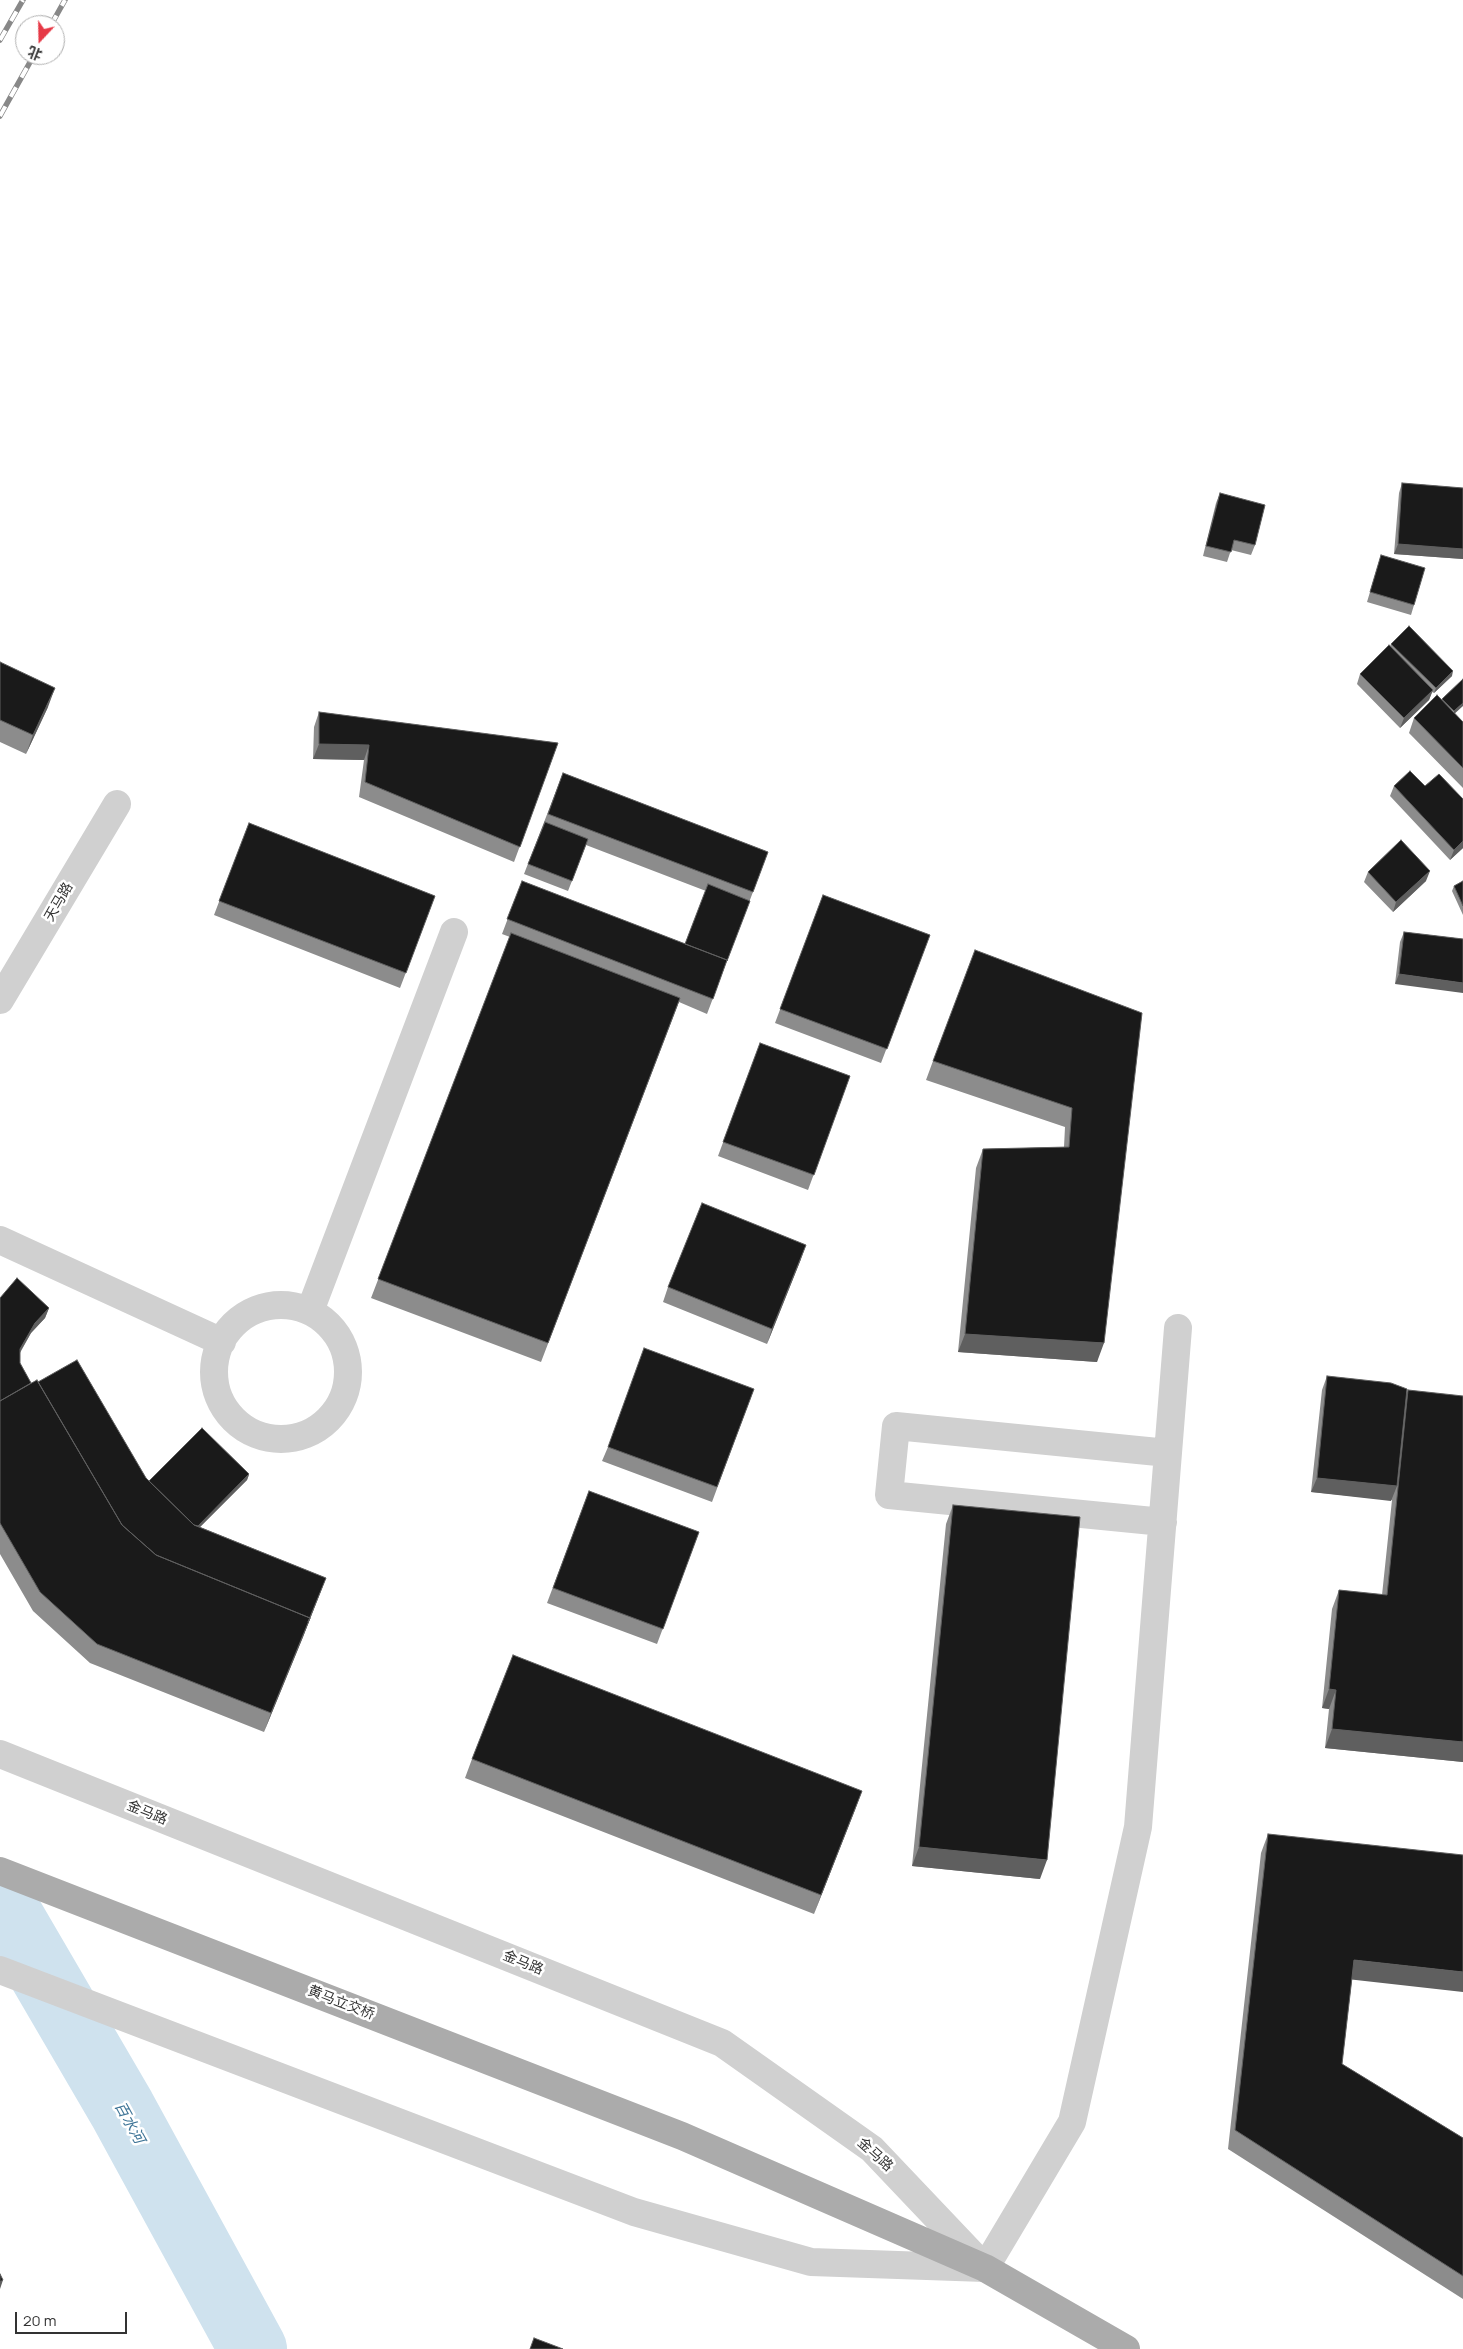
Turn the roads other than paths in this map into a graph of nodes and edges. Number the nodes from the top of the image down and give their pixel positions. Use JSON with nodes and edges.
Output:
{"nodes":[{"id":1,"x":117,"y":804,"type":"dead end"},
{"id":2,"x":454,"y":932,"type":"dead end"},
{"id":3,"x":0,"y":1000,"type":"edge"},
{"id":4,"x":0,"y":1240,"type":"edge"},
{"id":5,"x":310,"y":1311,"type":"junction"},
{"id":6,"x":1178,"y":1328,"type":"dead end"},
{"id":7,"x":222,"y":1342,"type":"junction"},
{"id":8,"x":1168,"y":1453,"type":"junction"},
{"id":9,"x":1163,"y":1522,"type":"junction"},
{"id":10,"x":0,"y":1754,"type":"edge"},
{"id":11,"x":0,"y":1871,"type":"edge"},
{"id":12,"x":0,"y":1970,"type":"edge"},
{"id":13,"x":682,"y":2136,"type":"joint"},
{"id":14,"x":985,"y":2268,"type":"junction"},
{"id":15,"x":1126,"y":2349,"type":"edge"}],
"edges":[{"from":1,"to":3,"type":"street","name":"天马路"},
{"from":2,"to":5,"type":"street"},
{"from":4,"to":7,"type":"street"},
{"from":5,"to":7,"type":"street"},
{"from":5,"to":7,"type":"street"},
{"from":6,"to":8,"type":"street"},
{"from":8,"to":9,"type":"street"},
{"from":8,"to":9,"type":"street"},
{"from":9,"to":14,"type":"street"},
{"from":10,"to":14,"type":"street","name":"金马路"},
{"from":11,"to":13,"type":"main road","name":"黄马立交桥"},
{"from":12,"to":14,"type":"street","name":"金马路"},
{"from":13,"to":14,"type":"main road","name":"金马路"},
{"from":14,"to":15,"type":"main road","name":"金马路"}]}
